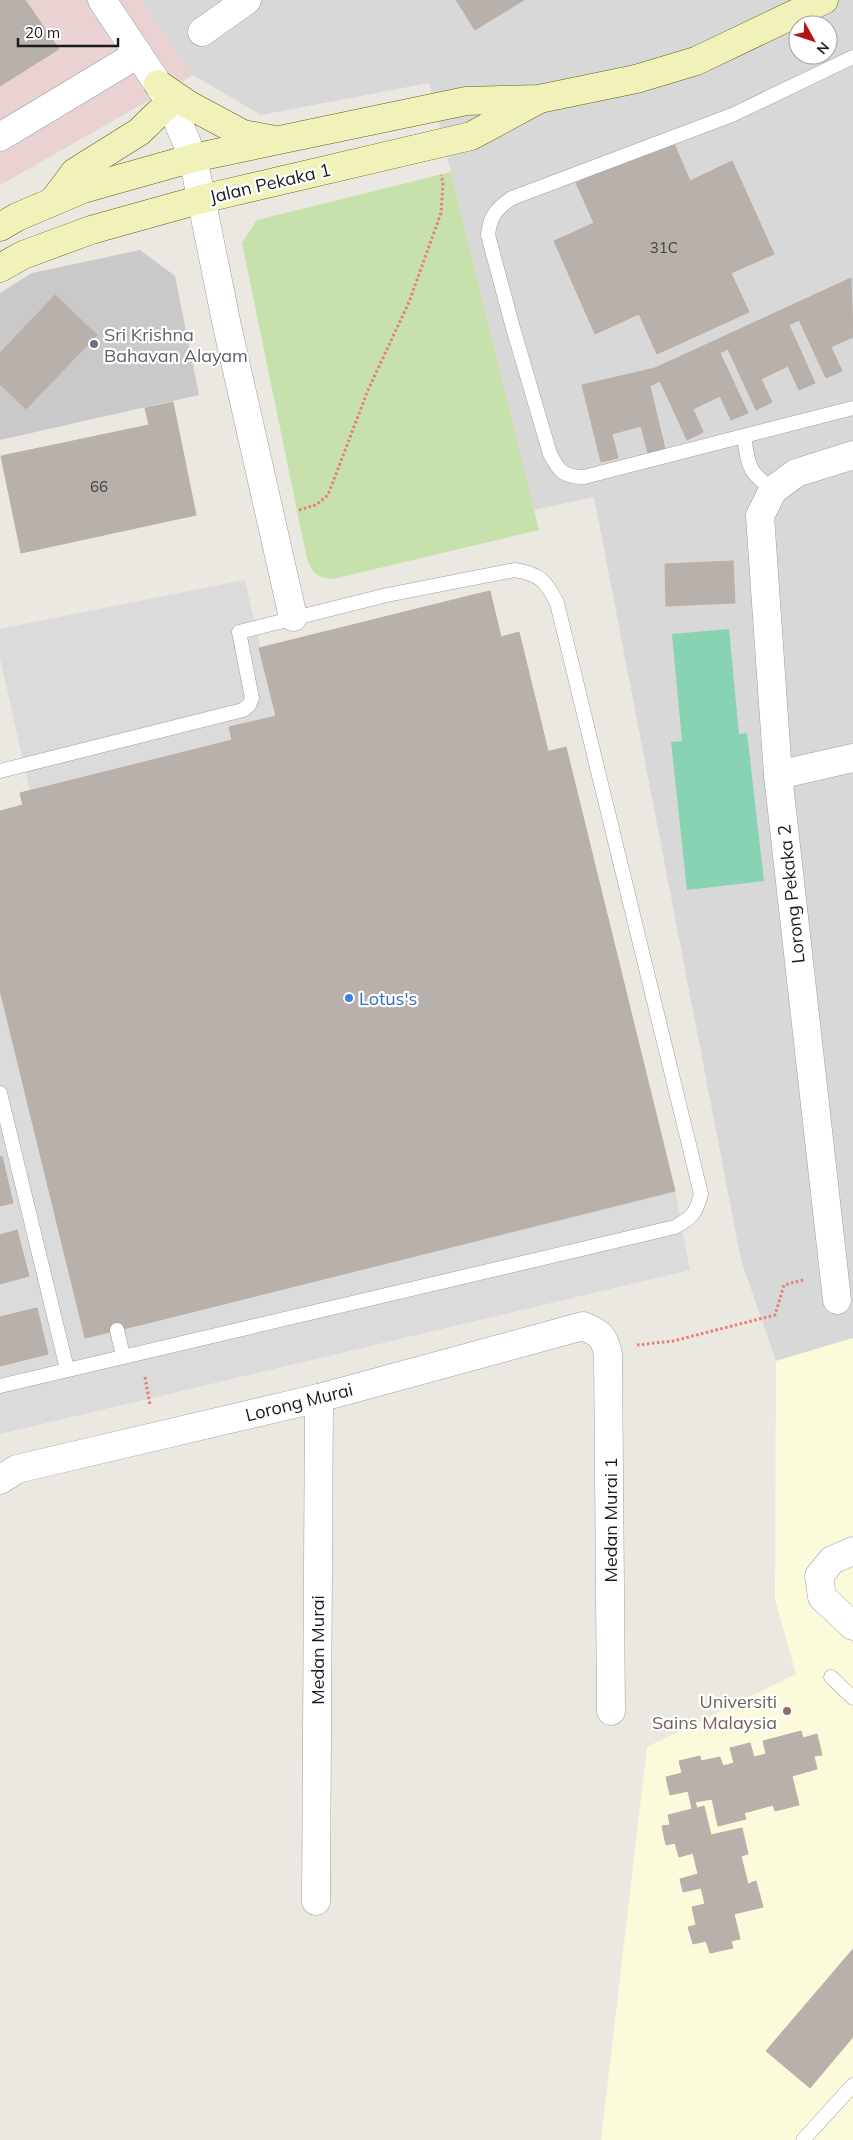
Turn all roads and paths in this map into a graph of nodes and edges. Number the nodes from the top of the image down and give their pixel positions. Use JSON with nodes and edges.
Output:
{"nodes":[{"id":1,"x":102,"y":0,"type":"edge"},
{"id":2,"x":247,"y":0,"type":"edge"},
{"id":3,"x":824,"y":0,"type":"edge"},
{"id":4,"x":202,"y":32,"type":"dead end"},
{"id":5,"x":138,"y":54,"type":"junction"},
{"id":6,"x":853,"y":56,"type":"edge"},
{"id":7,"x":164,"y":93,"type":"junction"},
{"id":8,"x":539,"y":99,"type":"junction"},
{"id":9,"x":0,"y":138,"type":"edge"},
{"id":10,"x":276,"y":140,"type":"junction"},
{"id":11,"x":193,"y":158,"type":"junction"},
{"id":12,"x":443,"y":183,"type":"dead end"},
{"id":13,"x":202,"y":199,"type":"junction"},
{"id":14,"x":54,"y":200,"type":"junction"},
{"id":15,"x":0,"y":227,"type":"edge"},
{"id":16,"x":0,"y":268,"type":"edge"},
{"id":17,"x":853,"y":408,"type":"edge"},
{"id":18,"x":744,"y":437,"type":"junction"},
{"id":19,"x":853,"y":456,"type":"edge"},
{"id":20,"x":773,"y":490,"type":"junction"},
{"id":21,"x":298,"y":511,"type":"dead end"},
{"id":22,"x":293,"y":617,"type":"junction"},
{"id":23,"x":853,"y":758,"type":"edge"},
{"id":24,"x":0,"y":771,"type":"edge"},
{"id":25,"x":778,"y":775,"type":"junction"},
{"id":26,"x":0,"y":1093,"type":"edge"},
{"id":27,"x":834,"y":1272,"type":"junction"},
{"id":28,"x":837,"y":1300,"type":"dead end"},
{"id":29,"x":117,"y":1330,"type":"dead end"},
{"id":30,"x":602,"y":1340,"type":"junction"},
{"id":31,"x":140,"y":1352,"type":"junction"},
{"id":32,"x":123,"y":1356,"type":"junction"},
{"id":33,"x":67,"y":1369,"type":"junction"},
{"id":34,"x":0,"y":1386,"type":"edge"},
{"id":35,"x":319,"y":1398,"type":"junction"},
{"id":36,"x":155,"y":1436,"type":"junction"},
{"id":37,"x":0,"y":1480,"type":"edge"},
{"id":38,"x":853,"y":1551,"type":"edge"},
{"id":39,"x":853,"y":1626,"type":"edge"},
{"id":40,"x":831,"y":1677,"type":"dead end"},
{"id":41,"x":853,"y":1698,"type":"edge"},
{"id":42,"x":611,"y":1711,"type":"dead end"},
{"id":43,"x":316,"y":1901,"type":"dead end"},
{"id":44,"x":853,"y":2085,"type":"edge"},
{"id":45,"x":803,"y":2140,"type":"edge"}],
"edges":[{"from":1,"to":5,"type":"street"},
{"from":2,"to":4,"type":"street"},
{"from":3,"to":8,"type":"main road","name":"Jalan Pekaka 1"},
{"from":5,"to":7,"type":"street"},
{"from":5,"to":9,"type":"street"},
{"from":6,"to":18,"type":"lane"},
{"from":7,"to":10,"type":"main road"},
{"from":7,"to":11,"type":"street"},
{"from":7,"to":14,"type":"main road"},
{"from":8,"to":10,"type":"main road","name":"Jalan Pekaka 1"},
{"from":8,"to":13,"type":"main road","name":"Jalan Pekaka 1"},
{"from":10,"to":11,"type":"main road","name":"Jalan Pekaka 1"},
{"from":11,"to":13,"type":"street"},
{"from":11,"to":14,"type":"main road","name":"Jalan Pekaka 1"},
{"from":12,"to":21,"type":"path"},
{"from":13,"to":16,"type":"main road","name":"Jalan Pekaka 1"},
{"from":13,"to":22,"type":"street"},
{"from":14,"to":15,"type":"main road","name":"Jalan Pekaka 1"},
{"from":17,"to":18,"type":"lane"},
{"from":18,"to":20,"type":"lane"},
{"from":19,"to":20,"type":"street"},
{"from":20,"to":25,"type":"street","name":"Lorong Pekaka 2"},
{"from":22,"to":24,"type":"lane"},
{"from":22,"to":31,"type":"lane"},
{"from":23,"to":25,"type":"street"},
{"from":25,"to":27,"type":"street","name":"Lorong Pekaka 2"},
{"from":26,"to":33,"type":"lane"},
{"from":27,"to":28,"type":"street","name":"Lorong Pekaka 2"},
{"from":27,"to":30,"type":"path"},
{"from":29,"to":32,"type":"lane"},
{"from":30,"to":35,"type":"street","name":"Lorong Murai"},
{"from":30,"to":42,"type":"street","name":"Medan Murai 1"},
{"from":31,"to":32,"type":"lane"},
{"from":31,"to":36,"type":"path"},
{"from":32,"to":33,"type":"lane"},
{"from":33,"to":34,"type":"lane"},
{"from":35,"to":36,"type":"street","name":"Lorong Murai"},
{"from":35,"to":43,"type":"street","name":"Medan Murai"},
{"from":36,"to":37,"type":"street","name":"Lorong Murai"},
{"from":38,"to":39,"type":"street"},
{"from":40,"to":41,"type":"lane"},
{"from":44,"to":45,"type":"lane"}]}
